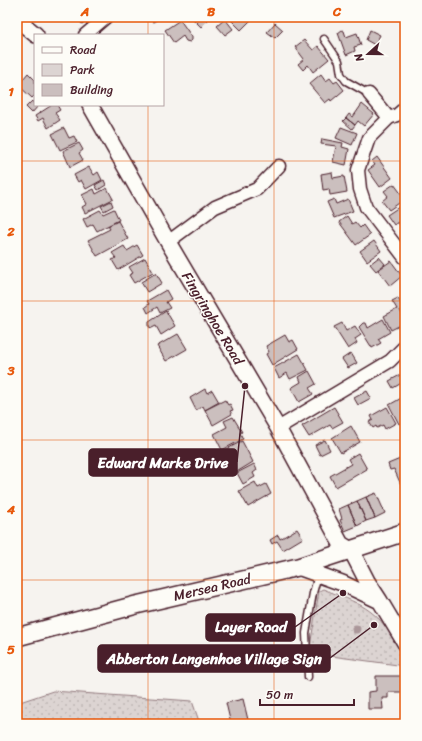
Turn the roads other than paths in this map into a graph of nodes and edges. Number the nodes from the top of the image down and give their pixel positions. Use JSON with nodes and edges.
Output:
{"nodes":[{"id":1,"x":106,"y":17,"type":"edge"},
{"id":2,"x":17,"y":19,"type":"edge"},
{"id":3,"x":35,"y":34,"type":"edge"},
{"id":4,"x":86,"y":34,"type":"edge"},
{"id":5,"x":324,"y":39,"type":"dead end"},
{"id":6,"x":369,"y":94,"type":"joint"},
{"id":7,"x":91,"y":106,"type":"edge"},
{"id":8,"x":405,"y":108,"type":"edge"},
{"id":9,"x":389,"y":118,"type":"junction"},
{"id":10,"x":279,"y":166,"type":"dead end"},
{"id":11,"x":168,"y":242,"type":"junction"},
{"id":12,"x":404,"y":254,"type":"edge"},
{"id":13,"x":405,"y":346,"type":"edge"},
{"id":14,"x":278,"y":428,"type":"junction"},
{"id":15,"x":405,"y":532,"type":"edge"},
{"id":16,"x":351,"y":550,"type":"junction"},
{"id":17,"x":298,"y":567,"type":"junction"},
{"id":18,"x":318,"y":575,"type":"junction"},
{"id":19,"x":380,"y":601,"type":"junction"},
{"id":20,"x":17,"y":637,"type":"edge"},
{"id":21,"x":405,"y":644,"type":"edge"},
{"id":22,"x":308,"y":677,"type":"dead end"}],
"edges":[{"from":1,"to":4,"type":"street"},
{"from":2,"to":3,"type":"street"},
{"from":5,"to":6,"type":"lane"},
{"from":6,"to":9,"type":"street"},
{"from":7,"to":11,"type":"street","name":"Fingringhoe Road"},
{"from":8,"to":9,"type":"street"},
{"from":9,"to":12,"type":"street"},
{"from":10,"to":11,"type":"street"},
{"from":11,"to":14,"type":"street","name":"Fingringhoe Road"},
{"from":13,"to":14,"type":"street"},
{"from":14,"to":16,"type":"street","name":"Fingringhoe Road"},
{"from":15,"to":16,"type":"main road","name":"Mersea Road"},
{"from":16,"to":17,"type":"main road","name":"Mersea Road"},
{"from":16,"to":19,"type":"street","name":"Fingringhoe Road"},
{"from":17,"to":18,"type":"street"},
{"from":17,"to":20,"type":"main road","name":"Mersea Road"},
{"from":18,"to":19,"type":"street"},
{"from":18,"to":22,"type":"lane"},
{"from":19,"to":21,"type":"street","name":"Fingringhoe Road"}]}
